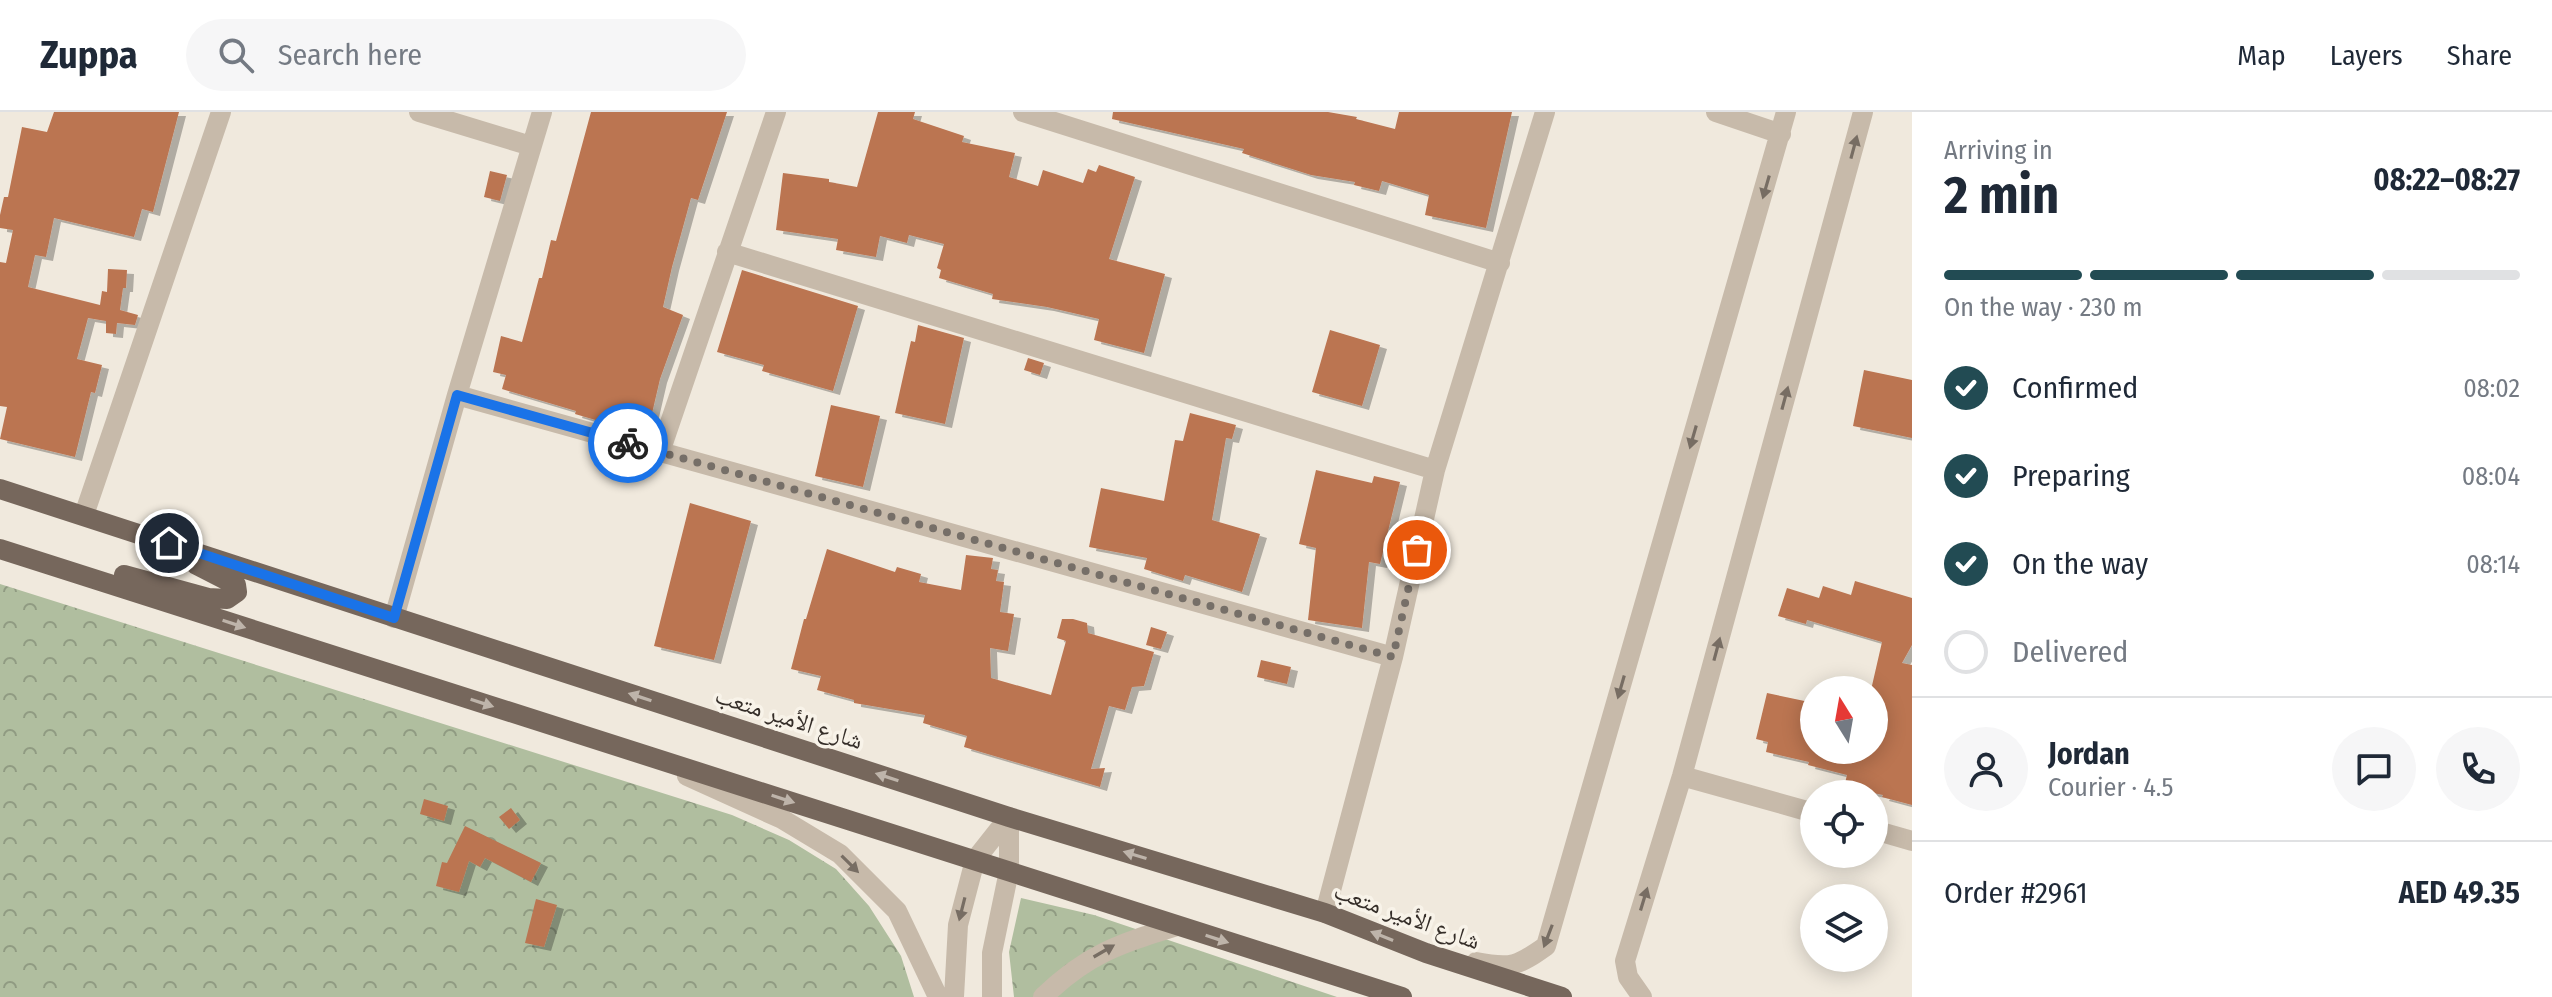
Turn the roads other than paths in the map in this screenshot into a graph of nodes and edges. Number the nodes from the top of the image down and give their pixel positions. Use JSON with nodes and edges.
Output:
{"nodes":[{"id":1,"x":221,"y":112,"type":"edge"},
{"id":2,"x":419,"y":112,"type":"edge"},
{"id":3,"x":542,"y":112,"type":"edge"},
{"id":4,"x":776,"y":112,"type":"edge"},
{"id":5,"x":1023,"y":112,"type":"edge"},
{"id":6,"x":1545,"y":112,"type":"edge"},
{"id":7,"x":1716,"y":112,"type":"edge"},
{"id":8,"x":1786,"y":112,"type":"edge"},
{"id":9,"x":1863,"y":112,"type":"edge"},
{"id":10,"x":1781,"y":134,"type":"junction"},
{"id":11,"x":531,"y":146,"type":"junction"},
{"id":12,"x":727,"y":252,"type":"junction"},
{"id":13,"x":1500,"y":263,"type":"junction"},
{"id":14,"x":457,"y":395,"type":"junction"},
{"id":15,"x":660,"y":452,"type":"junction"},
{"id":16,"x":1435,"y":470,"type":"junction"},
{"id":17,"x":0,"y":489,"type":"edge"},
{"id":18,"x":84,"y":515,"type":"junction"},
{"id":19,"x":0,"y":542,"type":"edge"},
{"id":20,"x":0,"y":549,"type":"edge"},
{"id":21,"x":394,"y":618,"type":"junction"},
{"id":22,"x":1393,"y":657,"type":"junction"},
{"id":23,"x":632,"y":751,"type":"junction"},
{"id":24,"x":1682,"y":776,"type":"junction"},
{"id":25,"x":1800,"y":809,"type":"edge"},
{"id":26,"x":1009,"y":817,"type":"junction"},
{"id":27,"x":1888,"y":834,"type":"edge"},
{"id":28,"x":1912,"y":841,"type":"edge"},
{"id":29,"x":975,"y":860,"type":"junction"},
{"id":30,"x":1009,"y":871,"type":"junction"},
{"id":31,"x":1325,"y":913,"type":"junction"},
{"id":32,"x":1177,"y":926,"type":"junction"},
{"id":33,"x":1426,"y":953,"type":"junction"},
{"id":34,"x":945,"y":993,"type":"edge"},
{"id":35,"x":992,"y":997,"type":"edge"},
{"id":36,"x":1043,"y":997,"type":"edge"},
{"id":37,"x":1402,"y":997,"type":"edge"},
{"id":38,"x":1562,"y":997,"type":"edge"},
{"id":39,"x":1642,"y":997,"type":"edge"}],
"edges":[{"from":1,"to":18,"type":"street"},
{"from":2,"to":11,"type":"street"},
{"from":3,"to":11,"type":"street"},
{"from":4,"to":12,"type":"street"},
{"from":5,"to":13,"type":"street"},
{"from":6,"to":13,"type":"street"},
{"from":7,"to":10,"type":"street"},
{"from":8,"to":10,"type":"street"},
{"from":24,"to":9,"type":"street","one_way":true},
{"from":10,"to":33,"type":"street","one_way":true},
{"from":11,"to":14,"type":"street"},
{"from":12,"to":15,"type":"street"},
{"from":12,"to":16,"type":"street"},
{"from":13,"to":16,"type":"street"},
{"from":14,"to":15,"type":"street"},
{"from":14,"to":21,"type":"street"},
{"from":15,"to":22,"type":"street"},
{"from":16,"to":22,"type":"street"},
{"from":17,"to":18,"type":"main road","name":"شارع الأمير متعب"},
{"from":18,"to":19,"type":"main road"},
{"from":18,"to":21,"type":"main road","name":"شارع الأمير متعب"},
{"from":20,"to":23,"type":"main road","one_way":true},
{"from":26,"to":21,"type":"main road","name":"شارع الأمير متعب","one_way":true},
{"from":22,"to":31,"type":"street"},
{"from":23,"to":29,"type":"main road","one_way":true},
{"from":23,"to":34,"type":"street","one_way":true},
{"from":24,"to":25,"type":"street"},
{"from":39,"to":24,"type":"street","one_way":true},
{"from":26,"to":29,"type":"street"},
{"from":26,"to":30,"type":"street"},
{"from":31,"to":26,"type":"main road","name":"شارع الأمير متعب","one_way":true},
{"from":27,"to":28,"type":"street"},
{"from":29,"to":30,"type":"main road"},
{"from":29,"to":34,"type":"street","one_way":true},
{"from":30,"to":32,"type":"main road"},
{"from":30,"to":35,"type":"street"},
{"from":33,"to":31,"type":"main road","name":"شارع الأمير متعب","one_way":true},
{"from":36,"to":32,"type":"street","one_way":true},
{"from":32,"to":37,"type":"main road","one_way":true},
{"from":33,"to":38,"type":"main road","name":"شارع الأمير متعب"}]}
